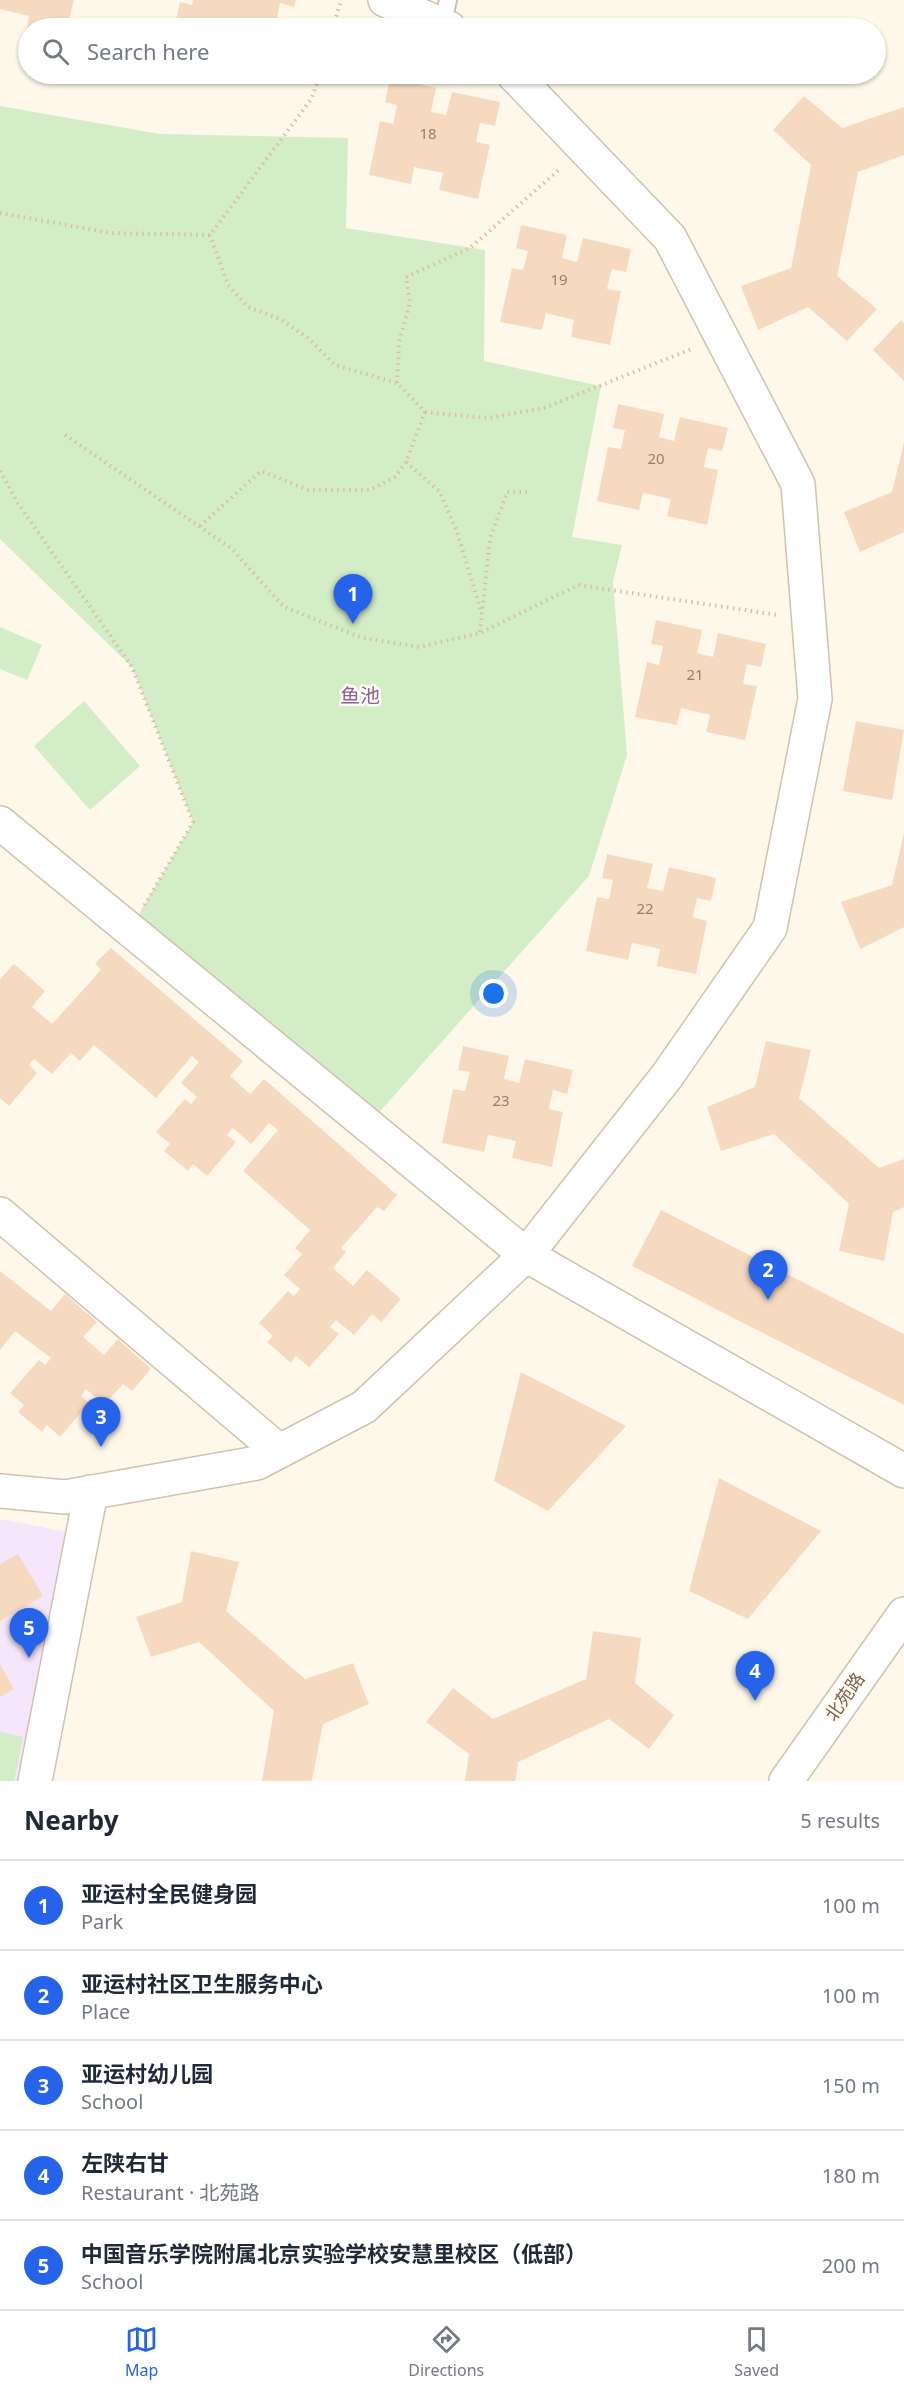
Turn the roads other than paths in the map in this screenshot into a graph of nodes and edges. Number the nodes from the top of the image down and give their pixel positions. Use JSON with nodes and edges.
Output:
{"nodes":[{"id":1,"x":385,"y":0,"type":"edge"},
{"id":2,"x":446,"y":18,"type":"edge"},
{"id":3,"x":523,"y":84,"type":"edge"},
{"id":4,"x":0,"y":824,"type":"edge"},
{"id":5,"x":0,"y":1214,"type":"edge"},
{"id":6,"x":526,"y":1255,"type":"junction"},
{"id":7,"x":279,"y":1451,"type":"junction"},
{"id":8,"x":904,"y":1471,"type":"edge"},
{"id":9,"x":0,"y":1491,"type":"edge"},
{"id":10,"x":91,"y":1492,"type":"junction"},
{"id":11,"x":904,"y":1614,"type":"edge"},
{"id":12,"x":35,"y":1781,"type":"edge"},
{"id":13,"x":786,"y":1781,"type":"edge"}],
"edges":[{"from":1,"to":2,"type":"street"},
{"from":3,"to":6,"type":"street"},
{"from":4,"to":6,"type":"street"},
{"from":5,"to":7,"type":"street"},
{"from":6,"to":7,"type":"street"},
{"from":6,"to":8,"type":"street"},
{"from":7,"to":10,"type":"street"},
{"from":9,"to":10,"type":"street"},
{"from":10,"to":12,"type":"street"},
{"from":11,"to":13,"type":"street","name":"北苑路"}]}
